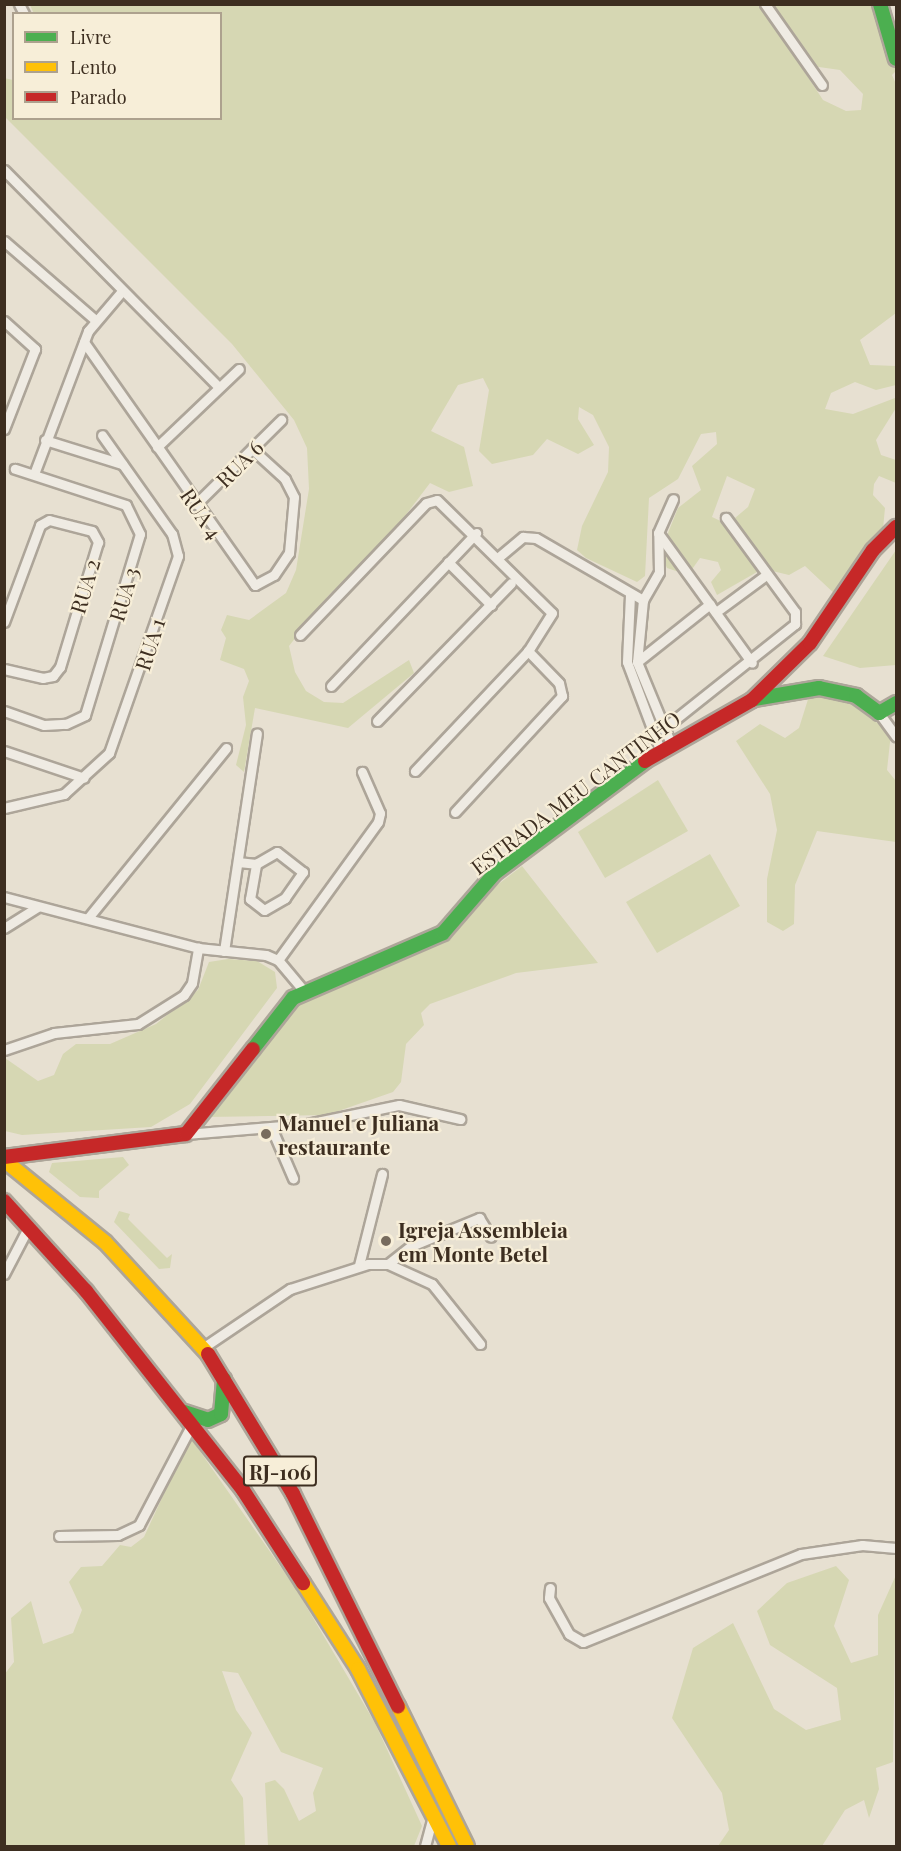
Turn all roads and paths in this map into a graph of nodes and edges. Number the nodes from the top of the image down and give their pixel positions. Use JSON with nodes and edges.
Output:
{"nodes":[{"id":1,"x":765,"y":4,"type":"edge"},
{"id":2,"x":880,"y":4,"type":"edge"},
{"id":3,"x":897,"y":59,"type":"edge"},
{"id":4,"x":822,"y":85,"type":"dead end"},
{"id":5,"x":4,"y":170,"type":"edge"},
{"id":6,"x":4,"y":241,"type":"edge"},
{"id":7,"x":122,"y":291,"type":"junction"},
{"id":8,"x":94,"y":319,"type":"junction"},
{"id":9,"x":4,"y":321,"type":"edge"},
{"id":10,"x":84,"y":342,"type":"junction"},
{"id":11,"x":239,"y":369,"type":"dead end"},
{"id":12,"x":219,"y":387,"type":"junction"},
{"id":13,"x":8,"y":405,"type":"edge"},
{"id":14,"x":281,"y":420,"type":"dead end"},
{"id":15,"x":4,"y":429,"type":"edge"},
{"id":16,"x":102,"y":435,"type":"dead end"},
{"id":17,"x":45,"y":440,"type":"junction"},
{"id":18,"x":157,"y":447,"type":"junction"},
{"id":19,"x":252,"y":449,"type":"junction"},
{"id":20,"x":122,"y":464,"type":"junction"},
{"id":21,"x":15,"y":469,"type":"dead end"},
{"id":22,"x":34,"y":474,"type":"junction"},
{"id":23,"x":673,"y":499,"type":"dead end"},
{"id":24,"x":196,"y":504,"type":"junction"},
{"id":25,"x":726,"y":518,"type":"dead end"},
{"id":26,"x":897,"y":526,"type":"edge"},
{"id":27,"x":476,"y":533,"type":"junction"},
{"id":28,"x":658,"y":533,"type":"junction"},
{"id":29,"x":500,"y":556,"type":"junction"},
{"id":30,"x":448,"y":562,"type":"junction"},
{"id":31,"x":765,"y":575,"type":"junction"},
{"id":32,"x":511,"y":583,"type":"dead end"},
{"id":33,"x":630,"y":595,"type":"junction"},
{"id":34,"x":643,"y":600,"type":"junction"},
{"id":35,"x":491,"y":605,"type":"junction"},
{"id":36,"x":713,"y":608,"type":"junction"},
{"id":37,"x":4,"y":622,"type":"edge"},
{"id":38,"x":300,"y":635,"type":"dead end"},
{"id":39,"x":528,"y":651,"type":"junction"},
{"id":40,"x":637,"y":662,"type":"junction"},
{"id":41,"x":752,"y":663,"type":"junction"},
{"id":42,"x":4,"y":669,"type":"edge"},
{"id":43,"x":331,"y":686,"type":"dead end"},
{"id":44,"x":752,"y":700,"type":"junction"},
{"id":45,"x":897,"y":703,"type":"edge"},
{"id":46,"x":4,"y":711,"type":"edge"},
{"id":47,"x":879,"y":713,"type":"junction"},
{"id":48,"x":376,"y":721,"type":"dead end"},
{"id":49,"x":663,"y":729,"type":"junction"},
{"id":50,"x":257,"y":733,"type":"dead end"},
{"id":51,"x":897,"y":736,"type":"edge"},
{"id":52,"x":665,"y":747,"type":"junction"},
{"id":53,"x":226,"y":748,"type":"dead end"},
{"id":54,"x":4,"y":751,"type":"edge"},
{"id":55,"x":416,"y":771,"type":"dead end"},
{"id":56,"x":362,"y":772,"type":"dead end"},
{"id":57,"x":84,"y":778,"type":"junction"},
{"id":58,"x":4,"y":808,"type":"edge"},
{"id":59,"x":455,"y":812,"type":"dead end"},
{"id":60,"x":238,"y":862,"type":"junction"},
{"id":61,"x":256,"y":864,"type":"junction"},
{"id":62,"x":4,"y":897,"type":"edge"},
{"id":63,"x":38,"y":907,"type":"junction"},
{"id":64,"x":88,"y":918,"type":"junction"},
{"id":65,"x":4,"y":928,"type":"edge"},
{"id":66,"x":198,"y":948,"type":"junction"},
{"id":67,"x":224,"y":951,"type":"junction"},
{"id":68,"x":278,"y":960,"type":"junction"},
{"id":69,"x":303,"y":990,"type":"junction"},
{"id":70,"x":4,"y":1050,"type":"edge"},
{"id":71,"x":460,"y":1119,"type":"dead end"},
{"id":72,"x":271,"y":1127,"type":"junction"},
{"id":73,"x":186,"y":1134,"type":"junction"},
{"id":74,"x":4,"y":1158,"type":"edge"},
{"id":75,"x":382,"y":1174,"type":"dead end"},
{"id":76,"x":293,"y":1178,"type":"dead end"},
{"id":77,"x":4,"y":1201,"type":"edge"},
{"id":78,"x":28,"y":1226,"type":"junction"},
{"id":79,"x":491,"y":1237,"type":"dead end"},
{"id":80,"x":388,"y":1264,"type":"junction"},
{"id":81,"x":359,"y":1265,"type":"junction"},
{"id":82,"x":4,"y":1274,"type":"edge"},
{"id":83,"x":480,"y":1344,"type":"dead end"},
{"id":84,"x":204,"y":1347,"type":"junction"},
{"id":85,"x":223,"y":1372,"type":"junction"},
{"id":86,"x":183,"y":1412,"type":"junction"},
{"id":87,"x":192,"y":1424,"type":"junction"},
{"id":88,"x":59,"y":1536,"type":"dead end"},
{"id":89,"x":897,"y":1548,"type":"edge"},
{"id":90,"x":550,"y":1588,"type":"dead end"},
{"id":91,"x":432,"y":1819,"type":"junction"},
{"id":92,"x":425,"y":1846,"type":"edge"},
{"id":93,"x":449,"y":1846,"type":"edge"},
{"id":94,"x":467,"y":1846,"type":"edge"}],
"edges":[{"from":1,"to":4,"type":"street"},
{"from":2,"to":3,"type":"main road"},
{"from":5,"to":7,"type":"street"},
{"from":6,"to":8,"type":"street"},
{"from":7,"to":8,"type":"street"},
{"from":7,"to":12,"type":"street"},
{"from":8,"to":10,"type":"street"},
{"from":9,"to":13,"type":"street"},
{"from":10,"to":17,"type":"street"},
{"from":10,"to":18,"type":"street","name":"RUA 4"},
{"from":11,"to":12,"type":"street"},
{"from":12,"to":18,"type":"street"},
{"from":13,"to":15,"type":"street"},
{"from":14,"to":19,"type":"street","name":"RUA 6"},
{"from":16,"to":20,"type":"street","name":"RUA 1"},
{"from":17,"to":20,"type":"street"},
{"from":17,"to":22,"type":"street"},
{"from":18,"to":24,"type":"street","name":"RUA 4"},
{"from":19,"to":24,"type":"street","name":"RUA 6"},
{"from":19,"to":24,"type":"street","name":"RUA 4"},
{"from":20,"to":57,"type":"street","name":"RUA 1"},
{"from":21,"to":22,"type":"street","name":"RUA 3"},
{"from":22,"to":46,"type":"street","name":"RUA 3"},
{"from":23,"to":28,"type":"street"},
{"from":25,"to":31,"type":"street"},
{"from":26,"to":44,"type":"main road","name":"ESTRADA MEU CANTINHO"},
{"from":27,"to":29,"type":"street"},
{"from":27,"to":30,"type":"street"},
{"from":27,"to":38,"type":"street"},
{"from":28,"to":34,"type":"street"},
{"from":28,"to":36,"type":"street"},
{"from":29,"to":33,"type":"street"},
{"from":29,"to":39,"type":"street"},
{"from":30,"to":35,"type":"street"},
{"from":30,"to":43,"type":"street"},
{"from":31,"to":36,"type":"street"},
{"from":31,"to":41,"type":"street"},
{"from":32,"to":35,"type":"street"},
{"from":33,"to":34,"type":"street"},
{"from":33,"to":52,"type":"street"},
{"from":34,"to":40,"type":"street"},
{"from":35,"to":48,"type":"street"},
{"from":36,"to":40,"type":"street"},
{"from":36,"to":41,"type":"street"},
{"from":37,"to":42,"type":"street","name":"RUA 2"},
{"from":39,"to":55,"type":"street"},
{"from":39,"to":59,"type":"street"},
{"from":40,"to":49,"type":"street"},
{"from":41,"to":49,"type":"street"},
{"from":44,"to":47,"type":"main road"},
{"from":44,"to":52,"type":"main road","name":"ESTRADA MEU CANTINHO"},
{"from":45,"to":47,"type":"main road"},
{"from":47,"to":51,"type":"street"},
{"from":49,"to":52,"type":"street"},
{"from":50,"to":60,"type":"street"},
{"from":52,"to":69,"type":"main road","name":"ESTRADA MEU CANTINHO"},
{"from":53,"to":64,"type":"street"},
{"from":54,"to":57,"type":"street"},
{"from":56,"to":68,"type":"street"},
{"from":57,"to":58,"type":"street","name":"RUA 1"},
{"from":60,"to":61,"type":"street"},
{"from":60,"to":67,"type":"street"},
{"from":61,"to":61,"type":"street"},
{"from":62,"to":63,"type":"street"},
{"from":63,"to":64,"type":"street"},
{"from":63,"to":65,"type":"street"},
{"from":64,"to":66,"type":"street"},
{"from":66,"to":67,"type":"street"},
{"from":66,"to":70,"type":"street"},
{"from":67,"to":68,"type":"street"},
{"from":68,"to":69,"type":"street"},
{"from":69,"to":73,"type":"main road","name":"ESTRADA MEU CANTINHO"},
{"from":71,"to":72,"type":"street"},
{"from":72,"to":73,"type":"street"},
{"from":72,"to":76,"type":"street"},
{"from":73,"to":74,"type":"main road"},
{"from":74,"to":84,"type":"main road","number":"RJ-106"},
{"from":75,"to":81,"type":"street"},
{"from":77,"to":78,"type":"main road","number":"RJ-106"},
{"from":78,"to":82,"type":"street"},
{"from":78,"to":86,"type":"main road","number":"RJ-106"},
{"from":79,"to":80,"type":"street"},
{"from":80,"to":81,"type":"street"},
{"from":80,"to":83,"type":"street"},
{"from":81,"to":84,"type":"street"},
{"from":84,"to":85,"type":"main road","number":"RJ-106"},
{"from":85,"to":86,"type":"main road"},
{"from":85,"to":94,"type":"main road","number":"RJ-106"},
{"from":86,"to":87,"type":"main road","number":"RJ-106"},
{"from":87,"to":88,"type":"street"},
{"from":87,"to":91,"type":"main road","number":"RJ-106"},
{"from":89,"to":90,"type":"street"},
{"from":91,"to":92,"type":"street"},
{"from":91,"to":93,"type":"main road","number":"RJ-106"}]}
